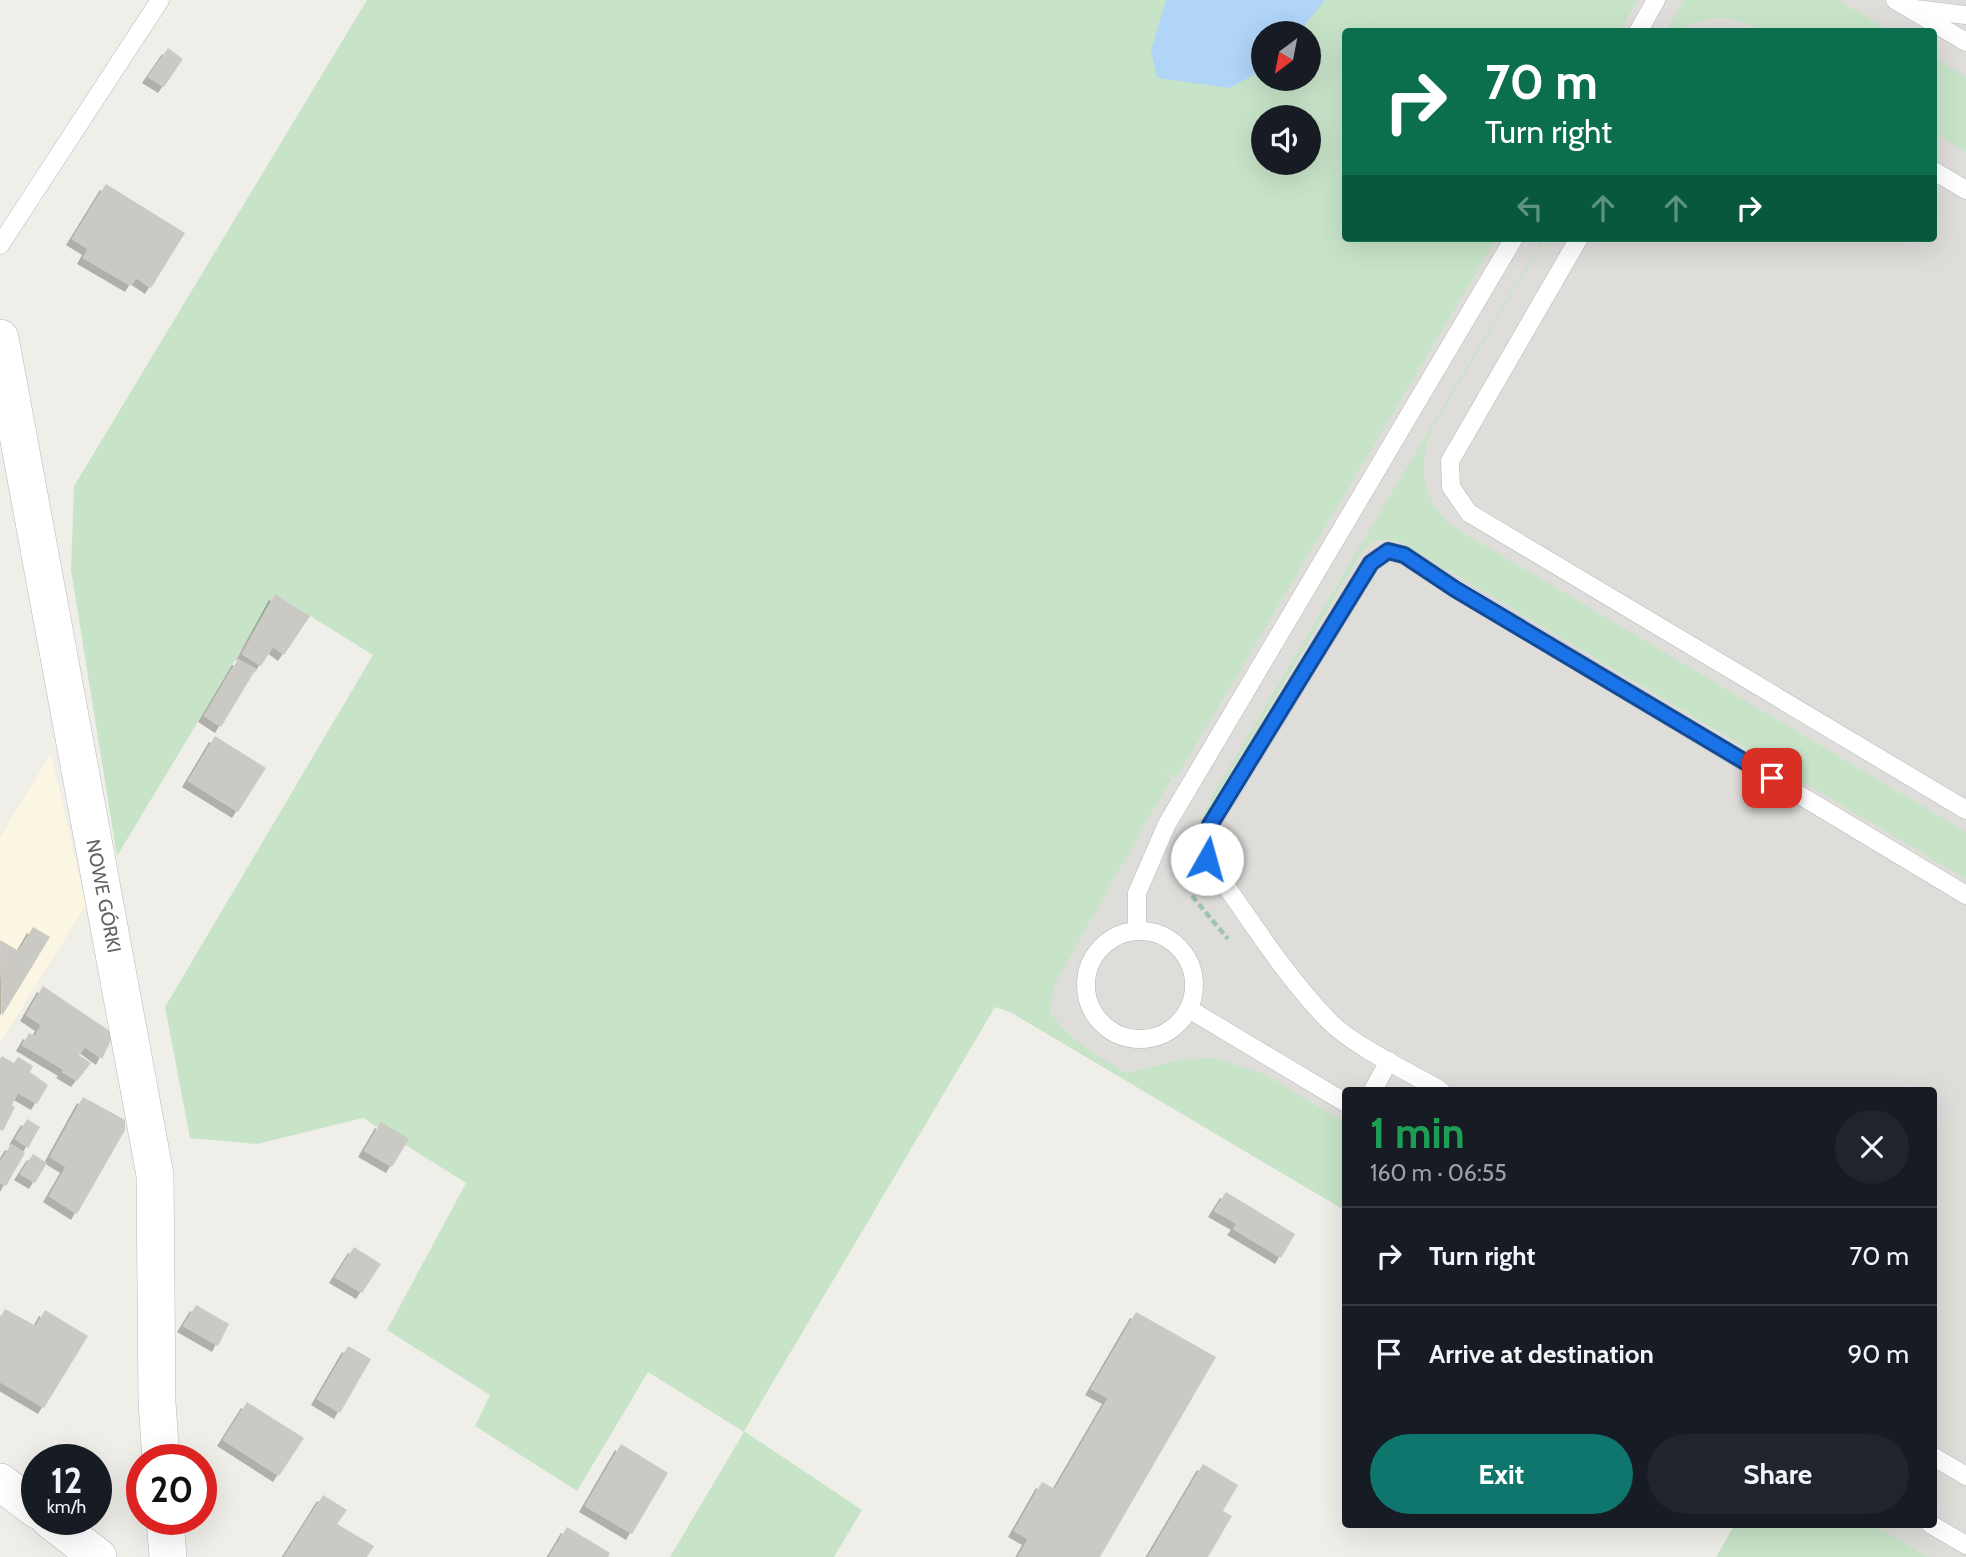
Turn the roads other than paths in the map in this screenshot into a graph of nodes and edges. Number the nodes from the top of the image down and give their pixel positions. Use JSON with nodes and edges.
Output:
{"nodes":[{"id":1,"x":160,"y":0,"type":"edge"},
{"id":2,"x":1656,"y":0,"type":"edge"},
{"id":3,"x":1901,"y":4,"type":"edge"},
{"id":4,"x":1966,"y":15,"type":"edge"},
{"id":5,"x":1640,"y":28,"type":"edge"},
{"id":6,"x":1966,"y":42,"type":"edge"},
{"id":7,"x":1937,"y":173,"type":"edge"},
{"id":8,"x":1966,"y":190,"type":"edge"},
{"id":9,"x":1512,"y":242,"type":"edge"},
{"id":10,"x":1577,"y":242,"type":"edge"},
{"id":11,"x":0,"y":246,"type":"edge"},
{"id":12,"x":0,"y":338,"type":"edge"},
{"id":13,"x":1966,"y":810,"type":"edge"},
{"id":14,"x":1966,"y":895,"type":"edge"},
{"id":15,"x":1137,"y":930,"type":"junction"},
{"id":16,"x":1189,"y":1009,"type":"junction"},
{"id":17,"x":1389,"y":1061,"type":"junction"},
{"id":18,"x":1375,"y":1087,"type":"edge"},
{"id":19,"x":1435,"y":1087,"type":"edge"},
{"id":20,"x":1342,"y":1101,"type":"edge"},
{"id":21,"x":160,"y":1444,"type":"edge"},
{"id":22,"x":1937,"y":1459,"type":"edge"},
{"id":23,"x":1966,"y":1476,"type":"edge"},
{"id":24,"x":0,"y":1482,"type":"edge"},
{"id":25,"x":21,"y":1498,"type":"edge"},
{"id":26,"x":1937,"y":1528,"type":"edge"},
{"id":27,"x":70,"y":1535,"type":"edge"},
{"id":28,"x":166,"y":1535,"type":"edge"},
{"id":29,"x":1966,"y":1545,"type":"edge"},
{"id":30,"x":98,"y":1557,"type":"edge"},
{"id":31,"x":168,"y":1557,"type":"edge"}],
"edges":[{"from":1,"to":11,"type":"lane"},
{"from":2,"to":5,"type":"lane"},
{"from":3,"to":4,"type":"lane"},
{"from":3,"to":6,"type":"lane"},
{"from":7,"to":8,"type":"lane"},
{"from":9,"to":15,"type":"lane"},
{"from":10,"to":13,"type":"lane"},
{"from":12,"to":21,"type":"street","name":"NOWE GÓRKI"},
{"from":14,"to":17,"type":"lane"},
{"from":15,"to":16,"type":"lane"},
{"from":15,"to":16,"type":"lane"},
{"from":16,"to":20,"type":"lane"},
{"from":17,"to":18,"type":"lane"},
{"from":17,"to":19,"type":"lane"},
{"from":22,"to":23,"type":"lane"},
{"from":24,"to":25,"type":"street"},
{"from":26,"to":29,"type":"lane"},
{"from":27,"to":30,"type":"street"},
{"from":28,"to":31,"type":"street"}]}
